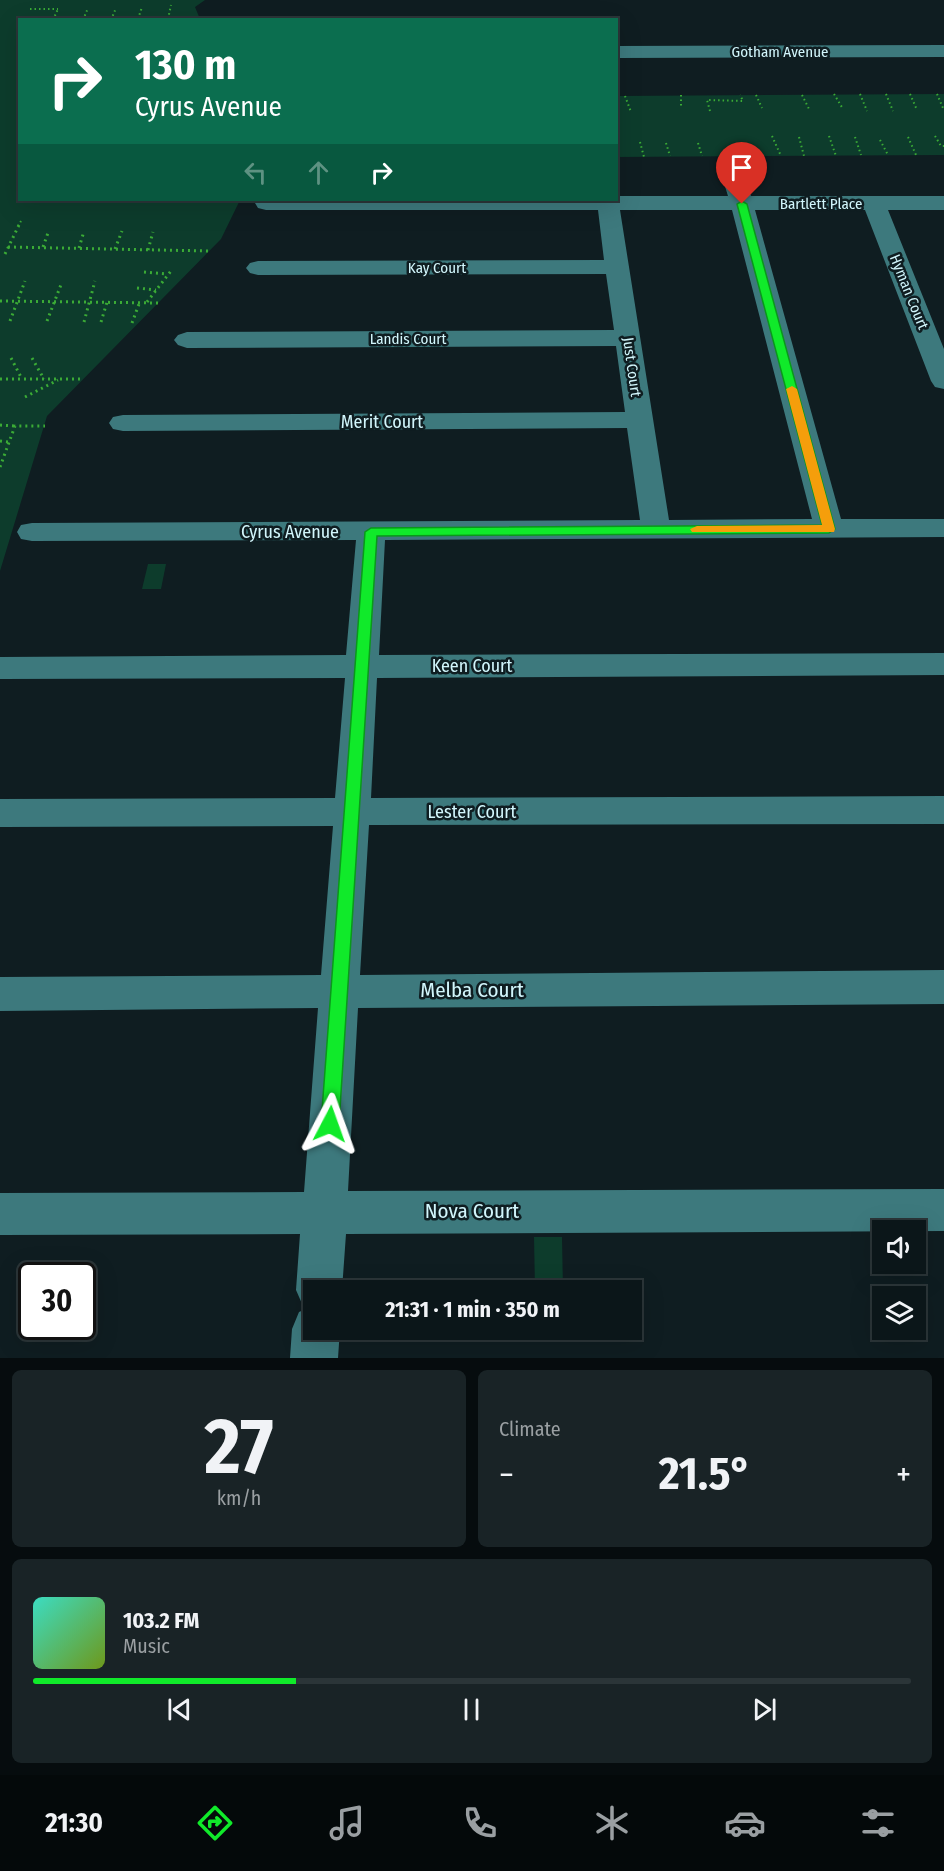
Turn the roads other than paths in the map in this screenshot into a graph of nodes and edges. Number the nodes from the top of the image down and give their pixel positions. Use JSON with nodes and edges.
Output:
{"nodes":[{"id":1,"x":944,"y":51,"type":"edge"},
{"id":2,"x":618,"y":52,"type":"edge"},
{"id":3,"x":730,"y":167,"type":"dead end"},
{"id":4,"x":266,"y":203,"type":"dead end"},
{"id":5,"x":944,"y":203,"type":"edge"},
{"id":6,"x":608,"y":204,"type":"junction"},
{"id":7,"x":742,"y":204,"type":"junction"},
{"id":8,"x":874,"y":204,"type":"junction"},
{"id":9,"x":617,"y":267,"type":"junction"},
{"id":10,"x":258,"y":268,"type":"dead end"},
{"id":11,"x":628,"y":338,"type":"junction"},
{"id":12,"x":187,"y":340,"type":"dead end"},
{"id":13,"x":944,"y":381,"type":"edge"},
{"id":14,"x":640,"y":420,"type":"junction"},
{"id":15,"x":123,"y":423,"type":"dead end"},
{"id":16,"x":944,"y":528,"type":"edge"},
{"id":17,"x":829,"y":529,"type":"junction"},
{"id":18,"x":656,"y":530,"type":"junction"},
{"id":19,"x":32,"y":532,"type":"dead end"},
{"id":20,"x":371,"y":532,"type":"junction"},
{"id":21,"x":944,"y":664,"type":"edge"},
{"id":22,"x":361,"y":666,"type":"junction"},
{"id":23,"x":0,"y":668,"type":"edge"},
{"id":24,"x":944,"y":810,"type":"edge"},
{"id":25,"x":0,"y":813,"type":"edge"},
{"id":26,"x":351,"y":813,"type":"junction"},
{"id":27,"x":944,"y":987,"type":"edge"},
{"id":28,"x":340,"y":991,"type":"junction"},
{"id":29,"x":0,"y":994,"type":"edge"},
{"id":30,"x":944,"y":1210,"type":"edge"},
{"id":31,"x":324,"y":1212,"type":"junction"},
{"id":32,"x":0,"y":1214,"type":"edge"},
{"id":33,"x":320,"y":1280,"type":"edge"},
{"id":34,"x":315,"y":1340,"type":"edge"},
{"id":35,"x":314,"y":1358,"type":"edge"}],
"edges":[{"from":1,"to":2,"type":"street","name":"Gotham Avenue"},
{"from":3,"to":7,"type":"street"},
{"from":4,"to":6,"type":"street","name":"Bartlett Place"},
{"from":5,"to":8,"type":"street","name":"Bartlett Place"},
{"from":6,"to":7,"type":"street","name":"Bartlett Place"},
{"from":6,"to":9,"type":"street","name":"Just Court"},
{"from":7,"to":8,"type":"street","name":"Bartlett Place"},
{"from":7,"to":17,"type":"street"},
{"from":8,"to":13,"type":"street","name":"Hyman Court"},
{"from":9,"to":10,"type":"street","name":"Kay Court"},
{"from":9,"to":11,"type":"street","name":"Just Court"},
{"from":11,"to":12,"type":"street","name":"Landis Court"},
{"from":11,"to":14,"type":"street","name":"Just Court"},
{"from":14,"to":15,"type":"street","name":"Merit Court"},
{"from":14,"to":18,"type":"street","name":"Just Court"},
{"from":16,"to":17,"type":"street","name":"Cyrus Avenue"},
{"from":17,"to":18,"type":"street","name":"Cyrus Avenue"},
{"from":18,"to":20,"type":"street","name":"Cyrus Avenue"},
{"from":19,"to":20,"type":"street","name":"Cyrus Avenue"},
{"from":20,"to":22,"type":"street"},
{"from":21,"to":22,"type":"street","name":"Keen Court"},
{"from":22,"to":23,"type":"street","name":"Keen Court"},
{"from":22,"to":26,"type":"street"},
{"from":24,"to":26,"type":"street","name":"Lester Court"},
{"from":25,"to":26,"type":"street","name":"Lester Court"},
{"from":26,"to":28,"type":"street"},
{"from":27,"to":28,"type":"street","name":"Melba Court"},
{"from":28,"to":29,"type":"street","name":"Melba Court"},
{"from":28,"to":31,"type":"street"},
{"from":30,"to":31,"type":"street","name":"Nova Court"},
{"from":31,"to":32,"type":"street","name":"Nova Court"},
{"from":31,"to":33,"type":"street"},
{"from":34,"to":35,"type":"street"}]}
